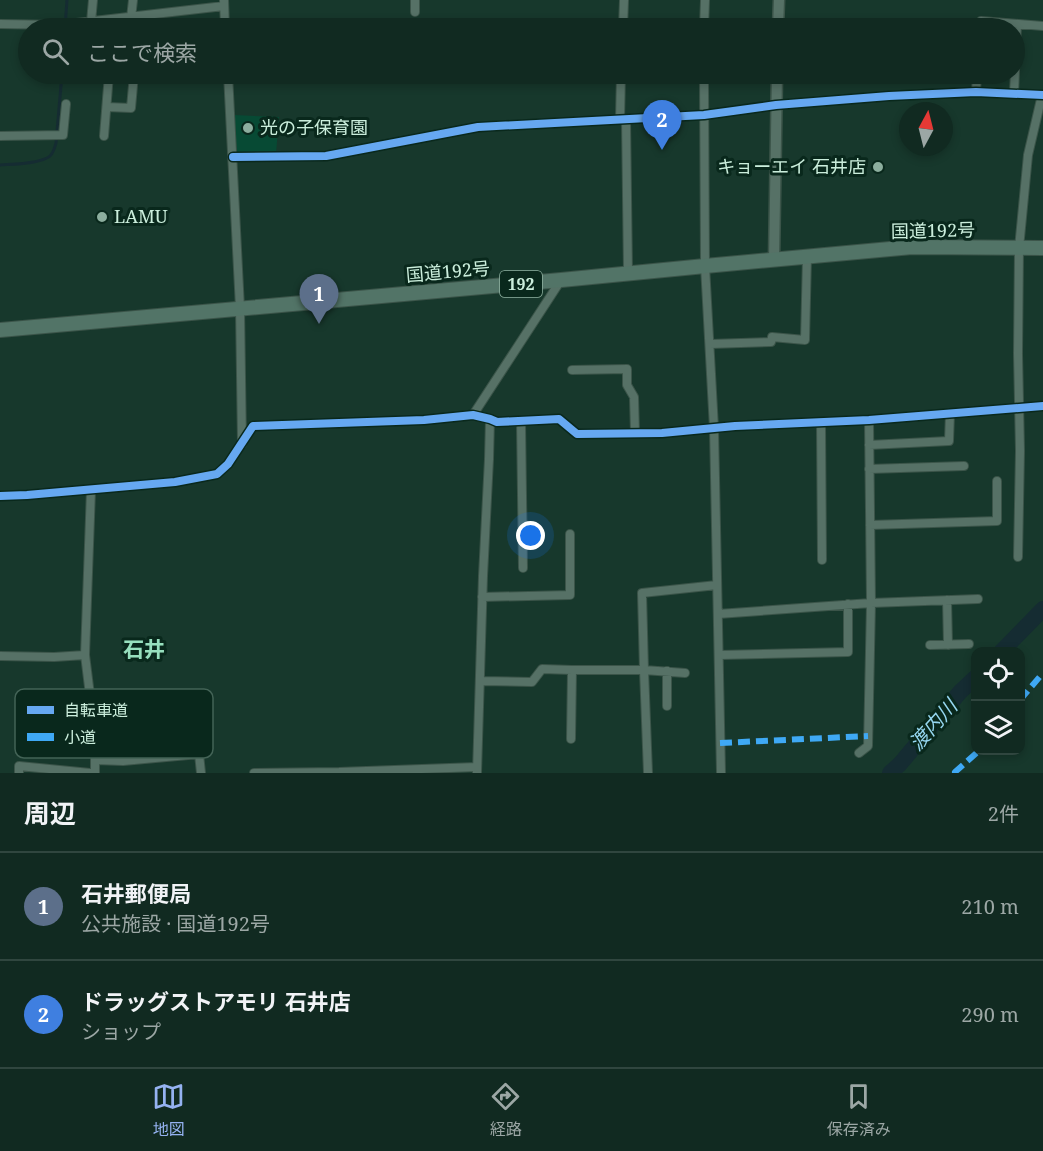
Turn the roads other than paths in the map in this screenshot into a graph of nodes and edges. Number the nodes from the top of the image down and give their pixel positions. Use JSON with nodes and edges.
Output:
{"nodes":[{"id":1,"x":93,"y":0,"type":"edge"},
{"id":2,"x":133,"y":0,"type":"edge"},
{"id":3,"x":415,"y":0,"type":"edge"},
{"id":4,"x":624,"y":0,"type":"edge"},
{"id":5,"x":705,"y":0,"type":"edge"},
{"id":6,"x":779,"y":0,"type":"edge"},
{"id":7,"x":224,"y":3,"type":"edge"},
{"id":8,"x":416,"y":12,"type":"dead end"},
{"id":9,"x":134,"y":17,"type":"junction"},
{"id":10,"x":91,"y":18,"type":"edge"},
{"id":11,"x":131,"y":18,"type":"edge"},
{"id":12,"x":225,"y":18,"type":"edge"},
{"id":13,"x":623,"y":18,"type":"edge"},
{"id":14,"x":705,"y":18,"type":"edge"},
{"id":15,"x":778,"y":18,"type":"edge"},
{"id":16,"x":0,"y":24,"type":"edge"},
{"id":17,"x":18,"y":24,"type":"edge"},
{"id":18,"x":1025,"y":25,"type":"edge"},
{"id":19,"x":1043,"y":26,"type":"edge"},
{"id":20,"x":108,"y":84,"type":"edge"},
{"id":21,"x":133,"y":84,"type":"edge"},
{"id":22,"x":229,"y":84,"type":"edge"},
{"id":23,"x":621,"y":84,"type":"edge"},
{"id":24,"x":704,"y":84,"type":"edge"},
{"id":25,"x":777,"y":84,"type":"edge"},
{"id":26,"x":976,"y":84,"type":"edge"},
{"id":27,"x":1014,"y":84,"type":"edge"},
{"id":28,"x":976,"y":92,"type":"junction"},
{"id":29,"x":1014,"y":94,"type":"junction"},
{"id":30,"x":1043,"y":95,"type":"edge"},
{"id":31,"x":66,"y":104,"type":"dead end"},
{"id":32,"x":776,"y":105,"type":"junction"},
{"id":33,"x":106,"y":107,"type":"junction"},
{"id":34,"x":704,"y":115,"type":"junction"},
{"id":35,"x":623,"y":119,"type":"junction"},
{"id":36,"x":0,"y":136,"type":"edge"},
{"id":37,"x":105,"y":136,"type":"dead end"},
{"id":38,"x":233,"y":157,"type":"junction"},
{"id":39,"x":1019,"y":248,"type":"junction"},
{"id":40,"x":1043,"y":248,"type":"edge"},
{"id":41,"x":807,"y":257,"type":"junction"},
{"id":42,"x":774,"y":260,"type":"junction"},
{"id":43,"x":705,"y":266,"type":"junction"},
{"id":44,"x":628,"y":273,"type":"junction"},
{"id":45,"x":561,"y":280,"type":"junction"},
{"id":46,"x":240,"y":308,"type":"junction"},
{"id":47,"x":0,"y":330,"type":"edge"},
{"id":48,"x":710,"y":344,"type":"junction"},
{"id":49,"x":572,"y":370,"type":"dead end"},
{"id":50,"x":1043,"y":406,"type":"edge"},
{"id":51,"x":1018,"y":408,"type":"junction"},
{"id":52,"x":950,"y":413,"type":"junction"},
{"id":53,"x":473,"y":416,"type":"junction"},
{"id":54,"x":490,"y":419,"type":"junction"},
{"id":55,"x":869,"y":420,"type":"junction"},
{"id":56,"x":521,"y":421,"type":"junction"},
{"id":57,"x":821,"y":422,"type":"junction"},
{"id":58,"x":714,"y":428,"type":"junction"},
{"id":59,"x":635,"y":433,"type":"junction"},
{"id":60,"x":242,"y":444,"type":"junction"},
{"id":61,"x":869,"y":445,"type":"junction"},
{"id":62,"x":964,"y":466,"type":"dead end"},
{"id":63,"x":869,"y":469,"type":"junction"},
{"id":64,"x":997,"y":481,"type":"dead end"},
{"id":65,"x":91,"y":490,"type":"junction"},
{"id":66,"x":0,"y":496,"type":"edge"},
{"id":67,"x":870,"y":525,"type":"junction"},
{"id":68,"x":570,"y":534,"type":"dead end"},
{"id":69,"x":1018,"y":557,"type":"dead end"},
{"id":70,"x":822,"y":560,"type":"dead end"},
{"id":71,"x":523,"y":568,"type":"dead end"},
{"id":72,"x":717,"y":585,"type":"junction"},
{"id":73,"x":482,"y":597,"type":"junction"},
{"id":74,"x":978,"y":599,"type":"dead end"},
{"id":75,"x":947,"y":600,"type":"junction"},
{"id":76,"x":871,"y":603,"type":"junction"},
{"id":77,"x":848,"y":604,"type":"junction"},
{"id":78,"x":718,"y":614,"type":"junction"},
{"id":79,"x":969,"y":644,"type":"dead end"},
{"id":80,"x":930,"y":645,"type":"dead end"},
{"id":81,"x":948,"y":645,"type":"junction"},
{"id":82,"x":719,"y":655,"type":"junction"},
{"id":83,"x":0,"y":656,"type":"edge"},
{"id":84,"x":85,"y":656,"type":"junction"},
{"id":85,"x":572,"y":670,"type":"junction"},
{"id":86,"x":644,"y":670,"type":"junction"},
{"id":87,"x":667,"y":671,"type":"junction"},
{"id":88,"x":685,"y":673,"type":"dead end"},
{"id":89,"x":480,"y":681,"type":"junction"},
{"id":90,"x":89,"y":689,"type":"edge"},
{"id":91,"x":667,"y":706,"type":"dead end"},
{"id":92,"x":571,"y":739,"type":"dead end"},
{"id":93,"x":859,"y":753,"type":"dead end"},
{"id":94,"x":156,"y":758,"type":"edge"},
{"id":95,"x":199,"y":758,"type":"edge"},
{"id":96,"x":95,"y":760,"type":"joint"},
{"id":97,"x":477,"y":770,"type":"edge"},
{"id":98,"x":19,"y":773,"type":"edge"},
{"id":99,"x":90,"y":773,"type":"edge"},
{"id":100,"x":95,"y":773,"type":"edge"},
{"id":101,"x":201,"y":773,"type":"edge"},
{"id":102,"x":254,"y":773,"type":"edge"},
{"id":103,"x":339,"y":773,"type":"edge"},
{"id":104,"x":648,"y":773,"type":"edge"},
{"id":105,"x":721,"y":773,"type":"edge"}],
"edges":[{"from":1,"to":10,"type":"street"},
{"from":2,"to":9,"type":"street"},
{"from":3,"to":8,"type":"street"},
{"from":4,"to":13,"type":"street"},
{"from":5,"to":14,"type":"street"},
{"from":6,"to":15,"type":"street"},
{"from":7,"to":9,"type":"street"},
{"from":7,"to":12,"type":"street"},
{"from":9,"to":11,"type":"street"},
{"from":16,"to":17,"type":"street"},
{"from":18,"to":19,"type":"street"},
{"from":20,"to":33,"type":"street"},
{"from":21,"to":33,"type":"street"},
{"from":22,"to":38,"type":"street"},
{"from":23,"to":35,"type":"street"},
{"from":24,"to":34,"type":"street"},
{"from":25,"to":32,"type":"street"},
{"from":26,"to":28,"type":"street"},
{"from":27,"to":29,"type":"street"},
{"from":28,"to":29,"type":"street"},
{"from":28,"to":32,"type":"street"},
{"from":29,"to":30,"type":"street"},
{"from":30,"to":39,"type":"street"},
{"from":31,"to":36,"type":"street"},
{"from":32,"to":34,"type":"street"},
{"from":32,"to":42,"type":"street"},
{"from":33,"to":37,"type":"street"},
{"from":34,"to":35,"type":"street"},
{"from":34,"to":43,"type":"street"},
{"from":35,"to":38,"type":"street"},
{"from":35,"to":44,"type":"street"},
{"from":38,"to":46,"type":"street"},
{"from":39,"to":40,"type":"highway","name":"国道192号","number":"192"},
{"from":39,"to":41,"type":"highway","name":"国道192号","number":"192"},
{"from":39,"to":51,"type":"street"},
{"from":41,"to":42,"type":"highway","name":"国道192号","number":"192"},
{"from":41,"to":48,"type":"street"},
{"from":42,"to":43,"type":"highway","name":"国道192号","number":"192"},
{"from":43,"to":44,"type":"highway","name":"国道192号","number":"192"},
{"from":43,"to":48,"type":"street"},
{"from":44,"to":45,"type":"highway","name":"国道192号","number":"192"},
{"from":45,"to":46,"type":"highway","name":"国道192号","number":"192"},
{"from":45,"to":53,"type":"street"},
{"from":46,"to":47,"type":"highway","name":"国道192号","number":"192"},
{"from":46,"to":60,"type":"street"},
{"from":48,"to":58,"type":"street"},
{"from":49,"to":59,"type":"street"},
{"from":50,"to":51,"type":"street"},
{"from":51,"to":52,"type":"street"},
{"from":51,"to":69,"type":"street"},
{"from":52,"to":55,"type":"street"},
{"from":52,"to":61,"type":"street"},
{"from":53,"to":54,"type":"street"},
{"from":53,"to":60,"type":"street"},
{"from":54,"to":56,"type":"street"},
{"from":54,"to":73,"type":"street"},
{"from":55,"to":57,"type":"street"},
{"from":55,"to":61,"type":"street"},
{"from":56,"to":59,"type":"street"},
{"from":56,"to":71,"type":"street"},
{"from":57,"to":58,"type":"street"},
{"from":57,"to":70,"type":"street"},
{"from":58,"to":59,"type":"street"},
{"from":58,"to":72,"type":"street"},
{"from":60,"to":65,"type":"street"},
{"from":61,"to":63,"type":"street"},
{"from":62,"to":63,"type":"street"},
{"from":63,"to":67,"type":"street"},
{"from":64,"to":67,"type":"street"},
{"from":65,"to":66,"type":"street"},
{"from":65,"to":84,"type":"street"},
{"from":67,"to":76,"type":"street"},
{"from":68,"to":73,"type":"street"},
{"from":72,"to":78,"type":"street"},
{"from":72,"to":86,"type":"street"},
{"from":73,"to":89,"type":"street"},
{"from":74,"to":75,"type":"street"},
{"from":75,"to":76,"type":"street"},
{"from":75,"to":81,"type":"street"},
{"from":76,"to":77,"type":"street"},
{"from":76,"to":93,"type":"street"},
{"from":77,"to":78,"type":"street"},
{"from":77,"to":82,"type":"street"},
{"from":78,"to":82,"type":"street"},
{"from":79,"to":81,"type":"street"},
{"from":80,"to":81,"type":"street"},
{"from":82,"to":105,"type":"street"},
{"from":83,"to":84,"type":"street"},
{"from":84,"to":90,"type":"street"},
{"from":85,"to":86,"type":"street"},
{"from":85,"to":89,"type":"street"},
{"from":85,"to":92,"type":"street"},
{"from":86,"to":87,"type":"street"},
{"from":86,"to":104,"type":"street"},
{"from":87,"to":88,"type":"street"},
{"from":87,"to":91,"type":"street"},
{"from":89,"to":97,"type":"street"},
{"from":94,"to":96,"type":"street"},
{"from":95,"to":101,"type":"street"},
{"from":96,"to":100,"type":"street"},
{"from":97,"to":103,"type":"street"},
{"from":98,"to":99,"type":"street"},
{"from":102,"to":103,"type":"street"}]}
